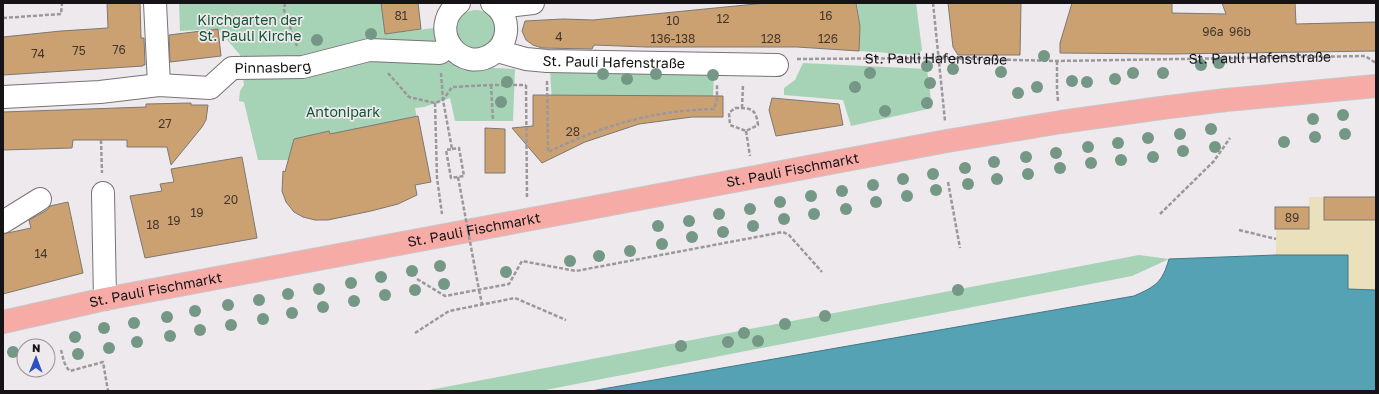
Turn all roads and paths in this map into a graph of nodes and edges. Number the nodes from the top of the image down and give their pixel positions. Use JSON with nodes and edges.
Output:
{"nodes":[{"id":1,"x":62,"y":3,"type":"edge"},
{"id":2,"x":155,"y":3,"type":"edge"},
{"id":3,"x":285,"y":3,"type":"edge"},
{"id":4,"x":533,"y":3,"type":"edge"},
{"id":5,"x":933,"y":3,"type":"edge"},
{"id":6,"x":454,"y":4,"type":"edge"},
{"id":7,"x":495,"y":5,"type":"edge"},
{"id":8,"x":3,"y":18,"type":"edge"},
{"id":9,"x":297,"y":45,"type":"dead end"},
{"id":10,"x":444,"y":49,"type":"junction"},
{"id":11,"x":369,"y":50,"type":"junction"},
{"id":12,"x":496,"y":51,"type":"junction"},
{"id":13,"x":938,"y":58,"type":"junction"},
{"id":14,"x":1057,"y":61,"type":"junction"},
{"id":15,"x":1376,"y":63,"type":"edge"},
{"id":16,"x":718,"y":64,"type":"junction"},
{"id":17,"x":777,"y":64,"type":"joint"},
{"id":18,"x":159,"y":85,"type":"junction"},
{"id":19,"x":491,"y":85,"type":"junction"},
{"id":20,"x":1376,"y":86,"type":"edge"},
{"id":21,"x":1056,"y":89,"type":"dead end"},
{"id":22,"x":742,"y":96,"type":"dead end"},
{"id":23,"x":3,"y":97,"type":"edge"},
{"id":24,"x":443,"y":100,"type":"junction"},
{"id":25,"x":547,"y":102,"type":"dead end"},
{"id":26,"x":435,"y":103,"type":"junction"},
{"id":27,"x":943,"y":107,"type":"dead end"},
{"id":28,"x":742,"y":108,"type":"junction"},
{"id":29,"x":494,"y":121,"type":"dead end"},
{"id":30,"x":1230,"y":138,"type":"dead end"},
{"id":31,"x":101,"y":140,"type":"dead end"},
{"id":32,"x":452,"y":149,"type":"junction"},
{"id":33,"x":102,"y":165,"type":"dead end"},
{"id":34,"x":458,"y":177,"type":"junction"},
{"id":35,"x":948,"y":182,"type":"dead end"},
{"id":36,"x":103,"y":193,"type":"dead end"},
{"id":37,"x":40,"y":199,"type":"dead end"},
{"id":38,"x":1160,"y":214,"type":"dead end"},
{"id":39,"x":528,"y":220,"type":"junction"},
{"id":40,"x":3,"y":222,"type":"edge"},
{"id":41,"x":1239,"y":230,"type":"dead end"},
{"id":42,"x":445,"y":236,"type":"junction"},
{"id":43,"x":1276,"y":239,"type":"dead end"},
{"id":44,"x":960,"y":248,"type":"dead end"},
{"id":45,"x":822,"y":272,"type":"dead end"},
{"id":46,"x":417,"y":279,"type":"dead end"},
{"id":47,"x":479,"y":290,"type":"junction"},
{"id":48,"x":105,"y":299,"type":"junction"},
{"id":49,"x":482,"y":303,"type":"junction"},
{"id":50,"x":566,"y":320,"type":"dead end"},
{"id":51,"x":3,"y":322,"type":"edge"},
{"id":52,"x":416,"y":333,"type":"dead end"},
{"id":53,"x":61,"y":350,"type":"dead end"},
{"id":54,"x":108,"y":391,"type":"edge"}],
"edges":[{"from":1,"to":8,"type":"path"},
{"from":2,"to":18,"type":"street"},
{"from":3,"to":9,"type":"path"},
{"from":4,"to":7,"type":"street"},
{"from":5,"to":13,"type":"path"},
{"from":6,"to":10,"type":"street"},
{"from":7,"to":12,"type":"street"},
{"from":10,"to":11,"type":"street","name":"Pinnasberg"},
{"from":10,"to":12,"type":"street"},
{"from":10,"to":24,"type":"path"},
{"from":11,"to":18,"type":"street","name":"Pinnasberg"},
{"from":11,"to":26,"type":"path"},
{"from":12,"to":16,"type":"street","name":"St. Pauli Hafenstraße"},
{"from":13,"to":14,"type":"path","name":"St. Pauli Hafenstraße"},
{"from":13,"to":17,"type":"path","name":"St. Pauli Hafenstraße"},
{"from":13,"to":27,"type":"path"},
{"from":14,"to":15,"type":"path","name":"St. Pauli Hafenstraße"},
{"from":14,"to":21,"type":"path"},
{"from":16,"to":17,"type":"street","name":"St. Pauli Hafenstraße"},
{"from":16,"to":25,"type":"path"},
{"from":18,"to":23,"type":"street","name":"Pinnasberg"},
{"from":19,"to":24,"type":"path"},
{"from":19,"to":29,"type":"path"},
{"from":19,"to":39,"type":"path"},
{"from":20,"to":39,"type":"main road","name":"St. Pauli Fischmarkt"},
{"from":22,"to":28,"type":"path"},
{"from":24,"to":26,"type":"path"},
{"from":24,"to":32,"type":"path"},
{"from":26,"to":42,"type":"path"},
{"from":28,"to":28,"type":"path"},
{"from":30,"to":38,"type":"path"},
{"from":31,"to":33,"type":"path"},
{"from":32,"to":34,"type":"path"},
{"from":32,"to":34,"type":"path"},
{"from":34,"to":47,"type":"path","bridge":true},
{"from":35,"to":44,"type":"path"},
{"from":36,"to":48,"type":"street"},
{"from":37,"to":40,"type":"street"},
{"from":39,"to":42,"type":"main road","name":"St. Pauli Fischmarkt"},
{"from":41,"to":43,"type":"path"},
{"from":42,"to":48,"type":"main road","name":"St. Pauli Fischmarkt"},
{"from":45,"to":47,"type":"path"},
{"from":46,"to":47,"type":"path"},
{"from":47,"to":49,"type":"path"},
{"from":48,"to":51,"type":"main road","name":"St. Pauli Fischmarkt"},
{"from":49,"to":50,"type":"path"},
{"from":49,"to":52,"type":"path"},
{"from":53,"to":54,"type":"path"}]}
